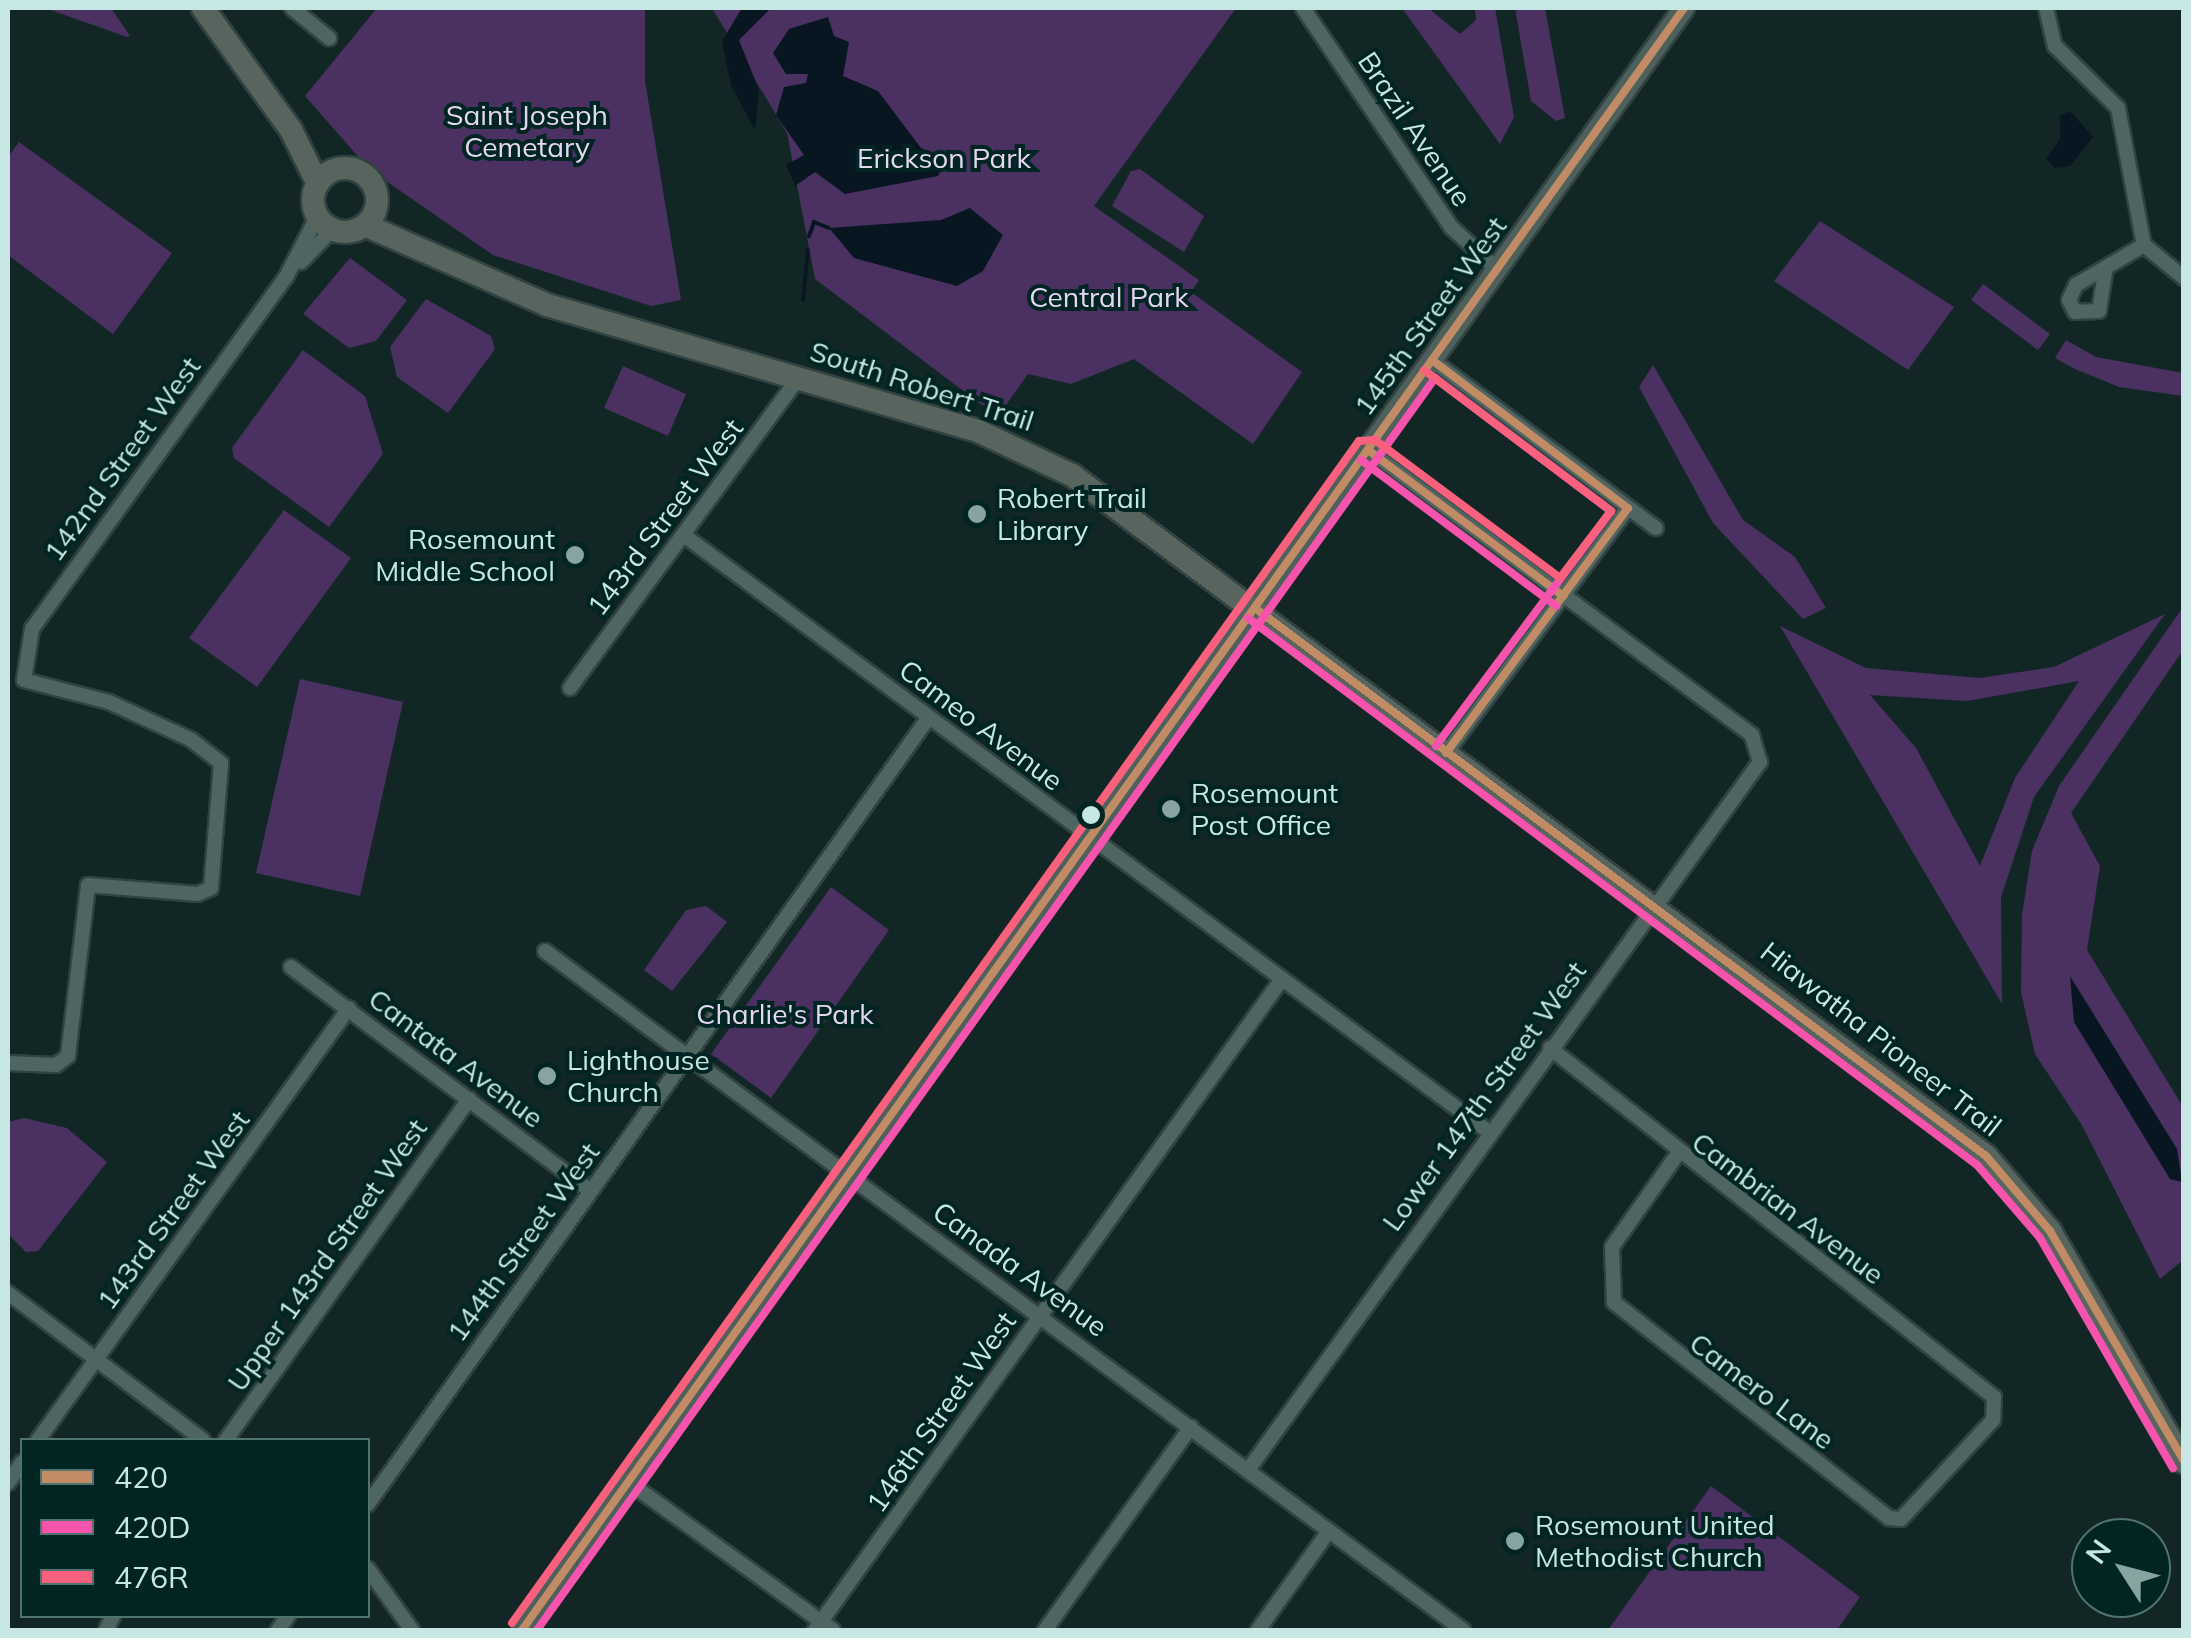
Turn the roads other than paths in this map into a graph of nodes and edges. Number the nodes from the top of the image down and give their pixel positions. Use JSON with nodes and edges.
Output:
{"nodes":[{"id":1,"x":203,"y":8,"type":"edge"},
{"id":2,"x":292,"y":8,"type":"edge"},
{"id":3,"x":1302,"y":8,"type":"edge"},
{"id":4,"x":1684,"y":8,"type":"edge"},
{"id":5,"x":2046,"y":8,"type":"edge"},
{"id":6,"x":329,"y":38,"type":"dead end"},
{"id":7,"x":291,"y":130,"type":"junction"},
{"id":8,"x":338,"y":168,"type":"junction"},
{"id":9,"x":318,"y":184,"type":"junction"},
{"id":10,"x":371,"y":215,"type":"junction"},
{"id":11,"x":325,"y":223,"type":"junction"},
{"id":12,"x":2144,"y":244,"type":"junction"},
{"id":13,"x":1497,"y":270,"type":"junction"},
{"id":14,"x":2105,"y":273,"type":"dead end"},
{"id":15,"x":2184,"y":278,"type":"edge"},
{"id":16,"x":1432,"y":360,"type":"junction"},
{"id":17,"x":800,"y":376,"type":"junction"},
{"id":18,"x":1368,"y":450,"type":"junction"},
{"id":19,"x":1628,"y":508,"type":"junction"},
{"id":20,"x":1656,"y":528,"type":"dead end"},
{"id":21,"x":686,"y":536,"type":"junction"},
{"id":22,"x":1563,"y":596,"type":"junction"},
{"id":23,"x":1255,"y":608,"type":"junction"},
{"id":24,"x":570,"y":688,"type":"dead end"},
{"id":25,"x":929,"y":717,"type":"junction"},
{"id":26,"x":1446,"y":753,"type":"junction"},
{"id":27,"x":1090,"y":836,"type":"junction"},
{"id":28,"x":1654,"y":904,"type":"junction"},
{"id":29,"x":545,"y":951,"type":"dead end"},
{"id":30,"x":290,"y":967,"type":"dead end"},
{"id":31,"x":1282,"y":979,"type":"junction"},
{"id":32,"x":348,"y":1008,"type":"junction"},
{"id":33,"x":1550,"y":1048,"type":"junction"},
{"id":34,"x":688,"y":1057,"type":"junction"},
{"id":35,"x":8,"y":1063,"type":"edge"},
{"id":36,"x":469,"y":1099,"type":"junction"},
{"id":37,"x":1489,"y":1132,"type":"junction"},
{"id":38,"x":1677,"y":1155,"type":"junction"},
{"id":39,"x":849,"y":1175,"type":"junction"},
{"id":40,"x":590,"y":1191,"type":"junction"},
{"id":41,"x":8,"y":1293,"type":"edge"},
{"id":42,"x":1041,"y":1314,"type":"junction"},
{"id":43,"x":97,"y":1360,"type":"junction"},
{"id":44,"x":1997,"y":1404,"type":"joint"},
{"id":45,"x":1190,"y":1426,"type":"junction"},
{"id":46,"x":39,"y":1438,"type":"edge"},
{"id":47,"x":200,"y":1438,"type":"edge"},
{"id":48,"x":227,"y":1438,"type":"edge"},
{"id":49,"x":2184,"y":1462,"type":"edge"},
{"id":50,"x":1248,"y":1470,"type":"junction"},
{"id":51,"x":628,"y":1482,"type":"junction"},
{"id":52,"x":370,"y":1501,"type":"edge"},
{"id":53,"x":1329,"y":1530,"type":"junction"},
{"id":54,"x":370,"y":1573,"type":"edge"},
{"id":55,"x":823,"y":1628,"type":"edge"},
{"id":56,"x":412,"y":1630,"type":"edge"},
{"id":57,"x":522,"y":1630,"type":"edge"},
{"id":58,"x":1045,"y":1630,"type":"edge"},
{"id":59,"x":1258,"y":1630,"type":"edge"},
{"id":60,"x":1462,"y":1630,"type":"edge"}],
"edges":[{"from":1,"to":7,"type":"main road"},
{"from":2,"to":6,"type":"street"},
{"from":3,"to":13,"type":"street","name":"Brazil Avenue"},
{"from":4,"to":13,"type":"street","name":"145th Street West"},
{"from":5,"to":12,"type":"street"},
{"from":7,"to":8,"type":"main road"},
{"from":7,"to":9,"type":"main road"},
{"from":8,"to":9,"type":"main road"},
{"from":8,"to":10,"type":"main road","name":"South Robert Trail"},
{"from":9,"to":11,"type":"main road"},
{"from":10,"to":11,"type":"main road"},
{"from":10,"to":17,"type":"main road","name":"South Robert Trail"},
{"from":11,"to":35,"type":"street","name":"142nd Street West"},
{"from":12,"to":14,"type":"street"},
{"from":12,"to":15,"type":"street"},
{"from":13,"to":16,"type":"street","name":"145th Street West"},
{"from":16,"to":18,"type":"street","name":"145th Street West"},
{"from":16,"to":19,"type":"street"},
{"from":17,"to":21,"type":"street","name":"143rd Street West"},
{"from":17,"to":23,"type":"main road","name":"South Robert Trail"},
{"from":18,"to":22,"type":"street"},
{"from":18,"to":23,"type":"street","name":"145th Street West"},
{"from":19,"to":20,"type":"street"},
{"from":19,"to":22,"type":"street"},
{"from":21,"to":24,"type":"street","name":"143rd Street West"},
{"from":21,"to":25,"type":"street","name":"Cameo Avenue"},
{"from":22,"to":26,"type":"street"},
{"from":22,"to":28,"type":"street","name":"Lower 147th Street West"},
{"from":23,"to":26,"type":"main road","name":"South Robert Trail"},
{"from":23,"to":27,"type":"street","name":"145th Street West"},
{"from":25,"to":27,"type":"street","name":"Cameo Avenue"},
{"from":25,"to":34,"type":"street","name":"144th Street West"},
{"from":26,"to":28,"type":"main road","name":"Hiawatha Pioneer Trail"},
{"from":27,"to":31,"type":"street","name":"Cameo Avenue"},
{"from":27,"to":39,"type":"street","name":"145th Street West"},
{"from":28,"to":33,"type":"street","name":"Lower 147th Street West"},
{"from":28,"to":49,"type":"main road","name":"Hiawatha Pioneer Trail"},
{"from":29,"to":34,"type":"street","name":"Canada Avenue"},
{"from":30,"to":32,"type":"street","name":"Cantata Avenue"},
{"from":31,"to":37,"type":"street","name":"Cameo Avenue"},
{"from":31,"to":42,"type":"street","name":"146th Street West"},
{"from":32,"to":36,"type":"street","name":"Cantata Avenue"},
{"from":32,"to":43,"type":"street","name":"143rd Street West"},
{"from":33,"to":37,"type":"street","name":"Lower 147th Street West"},
{"from":33,"to":38,"type":"street","name":"Cambrian Avenue"},
{"from":34,"to":39,"type":"street","name":"Canada Avenue"},
{"from":34,"to":40,"type":"street","name":"144th Street West"},
{"from":36,"to":40,"type":"street","name":"Cantata Avenue"},
{"from":36,"to":48,"type":"street","name":"Upper 143rd Street West"},
{"from":37,"to":50,"type":"street","name":"Lower 147th Street West"},
{"from":38,"to":44,"type":"street","name":"Cambrian Avenue"},
{"from":38,"to":44,"type":"street","name":"Camero Lane"},
{"from":39,"to":42,"type":"street","name":"Canada Avenue"},
{"from":39,"to":51,"type":"street","name":"145th Street West"},
{"from":40,"to":52,"type":"street","name":"144th Street West"},
{"from":41,"to":43,"type":"street"},
{"from":42,"to":45,"type":"street","name":"Canada Avenue"},
{"from":42,"to":55,"type":"street","name":"146th Street West"},
{"from":43,"to":46,"type":"street","name":"143rd Street West"},
{"from":43,"to":47,"type":"street"},
{"from":45,"to":50,"type":"street","name":"Canada Avenue"},
{"from":45,"to":58,"type":"street"},
{"from":50,"to":53,"type":"street","name":"Canada Avenue"},
{"from":51,"to":55,"type":"street"},
{"from":51,"to":57,"type":"street","name":"145th Street West"},
{"from":53,"to":59,"type":"street"},
{"from":53,"to":60,"type":"street","name":"Canada Avenue"},
{"from":54,"to":56,"type":"street"}]}
